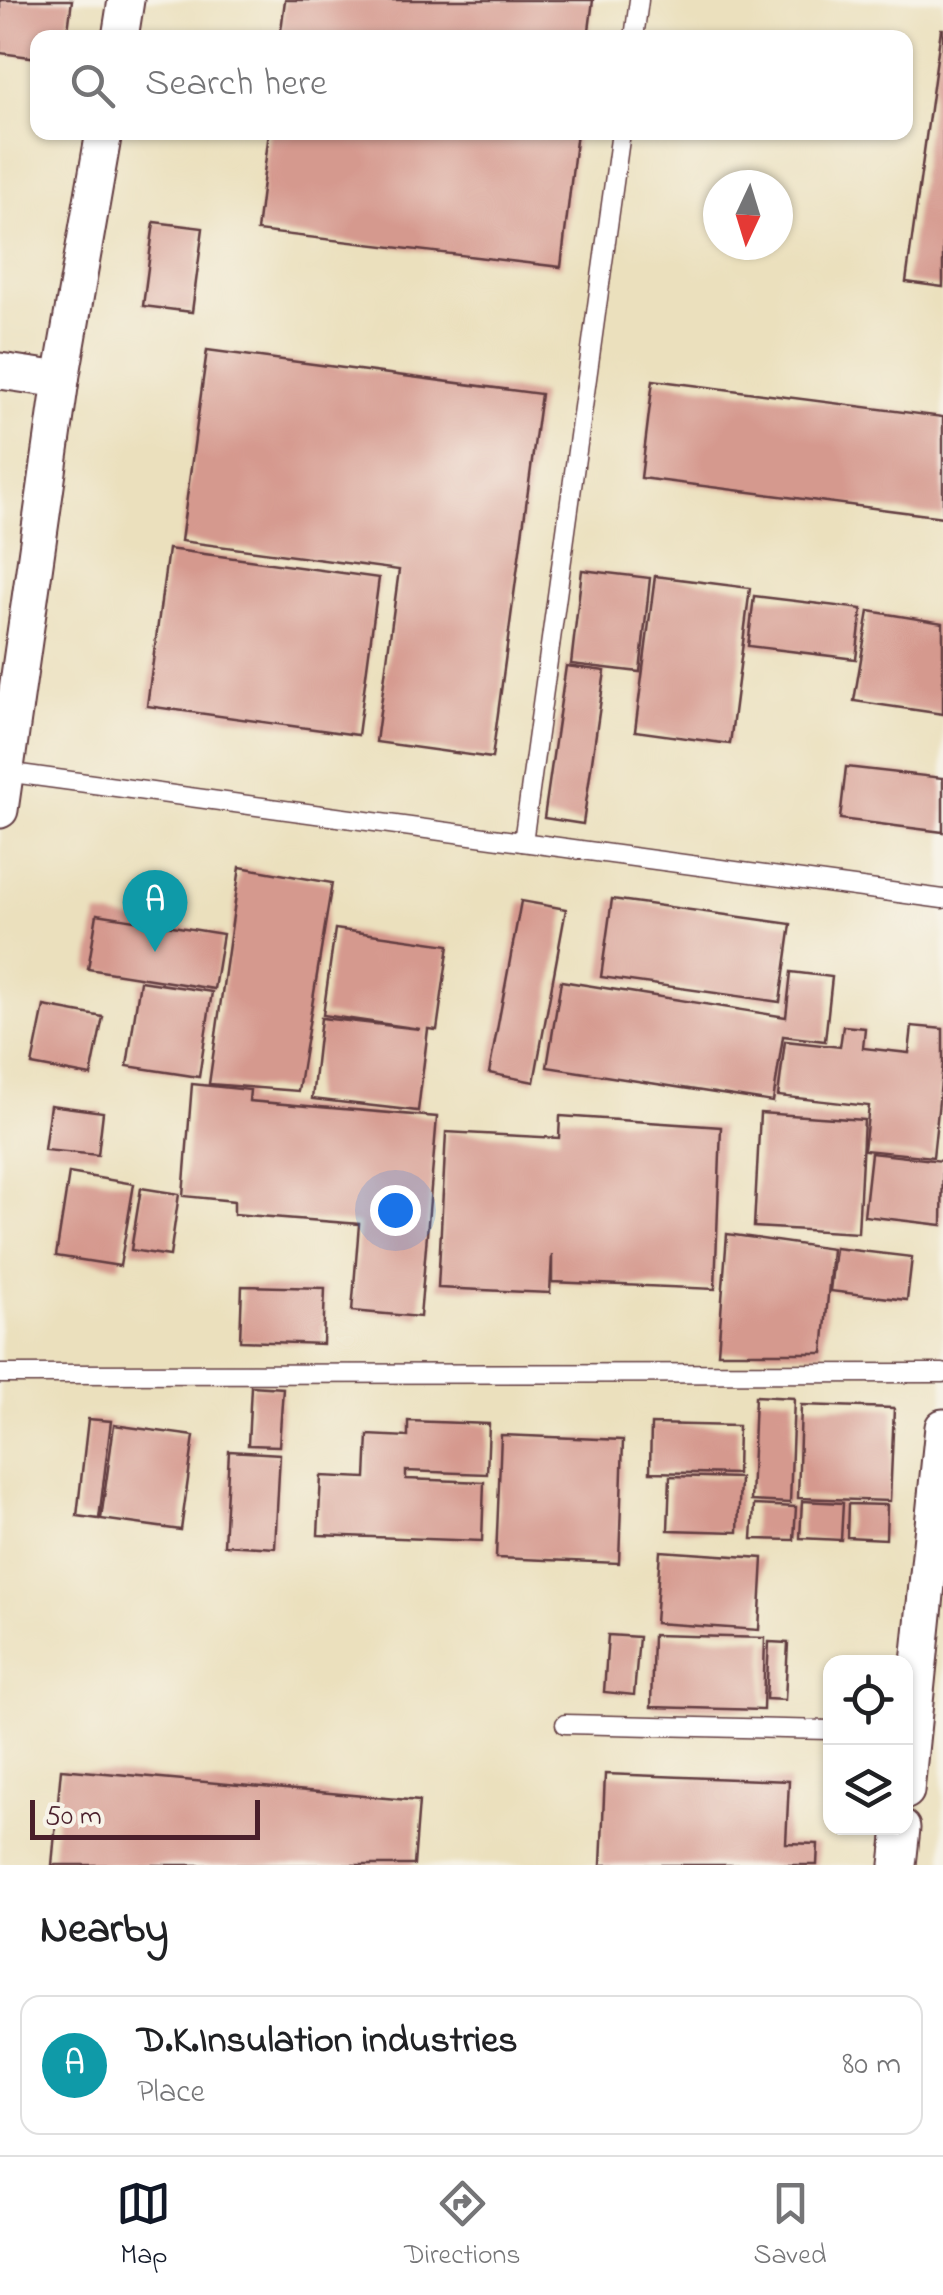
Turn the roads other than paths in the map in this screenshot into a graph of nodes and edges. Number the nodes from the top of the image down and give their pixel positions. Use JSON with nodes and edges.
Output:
{"nodes":[{"id":1,"x":126,"y":0,"type":"edge"},
{"id":2,"x":640,"y":0,"type":"edge"},
{"id":3,"x":121,"y":30,"type":"edge"},
{"id":4,"x":635,"y":30,"type":"edge"},
{"id":5,"x":103,"y":140,"type":"edge"},
{"id":6,"x":620,"y":140,"type":"edge"},
{"id":7,"x":0,"y":371,"type":"edge"},
{"id":8,"x":61,"y":380,"type":"junction"},
{"id":9,"x":6,"y":772,"type":"junction"},
{"id":10,"x":0,"y":810,"type":"edge"},
{"id":11,"x":523,"y":842,"type":"junction"},
{"id":12,"x":943,"y":899,"type":"edge"},
{"id":13,"x":943,"y":1373,"type":"edge"},
{"id":14,"x":0,"y":1374,"type":"edge"},
{"id":15,"x":943,"y":1427,"type":"edge"},
{"id":16,"x":937,"y":1529,"type":"edge"},
{"id":17,"x":913,"y":1696,"type":"edge"},
{"id":18,"x":565,"y":1724,"type":"dead end"},
{"id":19,"x":823,"y":1730,"type":"edge"},
{"id":20,"x":901,"y":1835,"type":"edge"},
{"id":21,"x":898,"y":1865,"type":"edge"}],
"edges":[{"from":1,"to":3,"type":"street"},
{"from":2,"to":4,"type":"lane"},
{"from":5,"to":8,"type":"street"},
{"from":6,"to":11,"type":"lane"},
{"from":7,"to":8,"type":"street"},
{"from":8,"to":9,"type":"street"},
{"from":9,"to":10,"type":"street"},
{"from":9,"to":11,"type":"lane"},
{"from":11,"to":12,"type":"lane"},
{"from":13,"to":14,"type":"lane"},
{"from":15,"to":16,"type":"street"},
{"from":16,"to":17,"type":"street"},
{"from":18,"to":19,"type":"lane"},
{"from":20,"to":21,"type":"street"}]}
